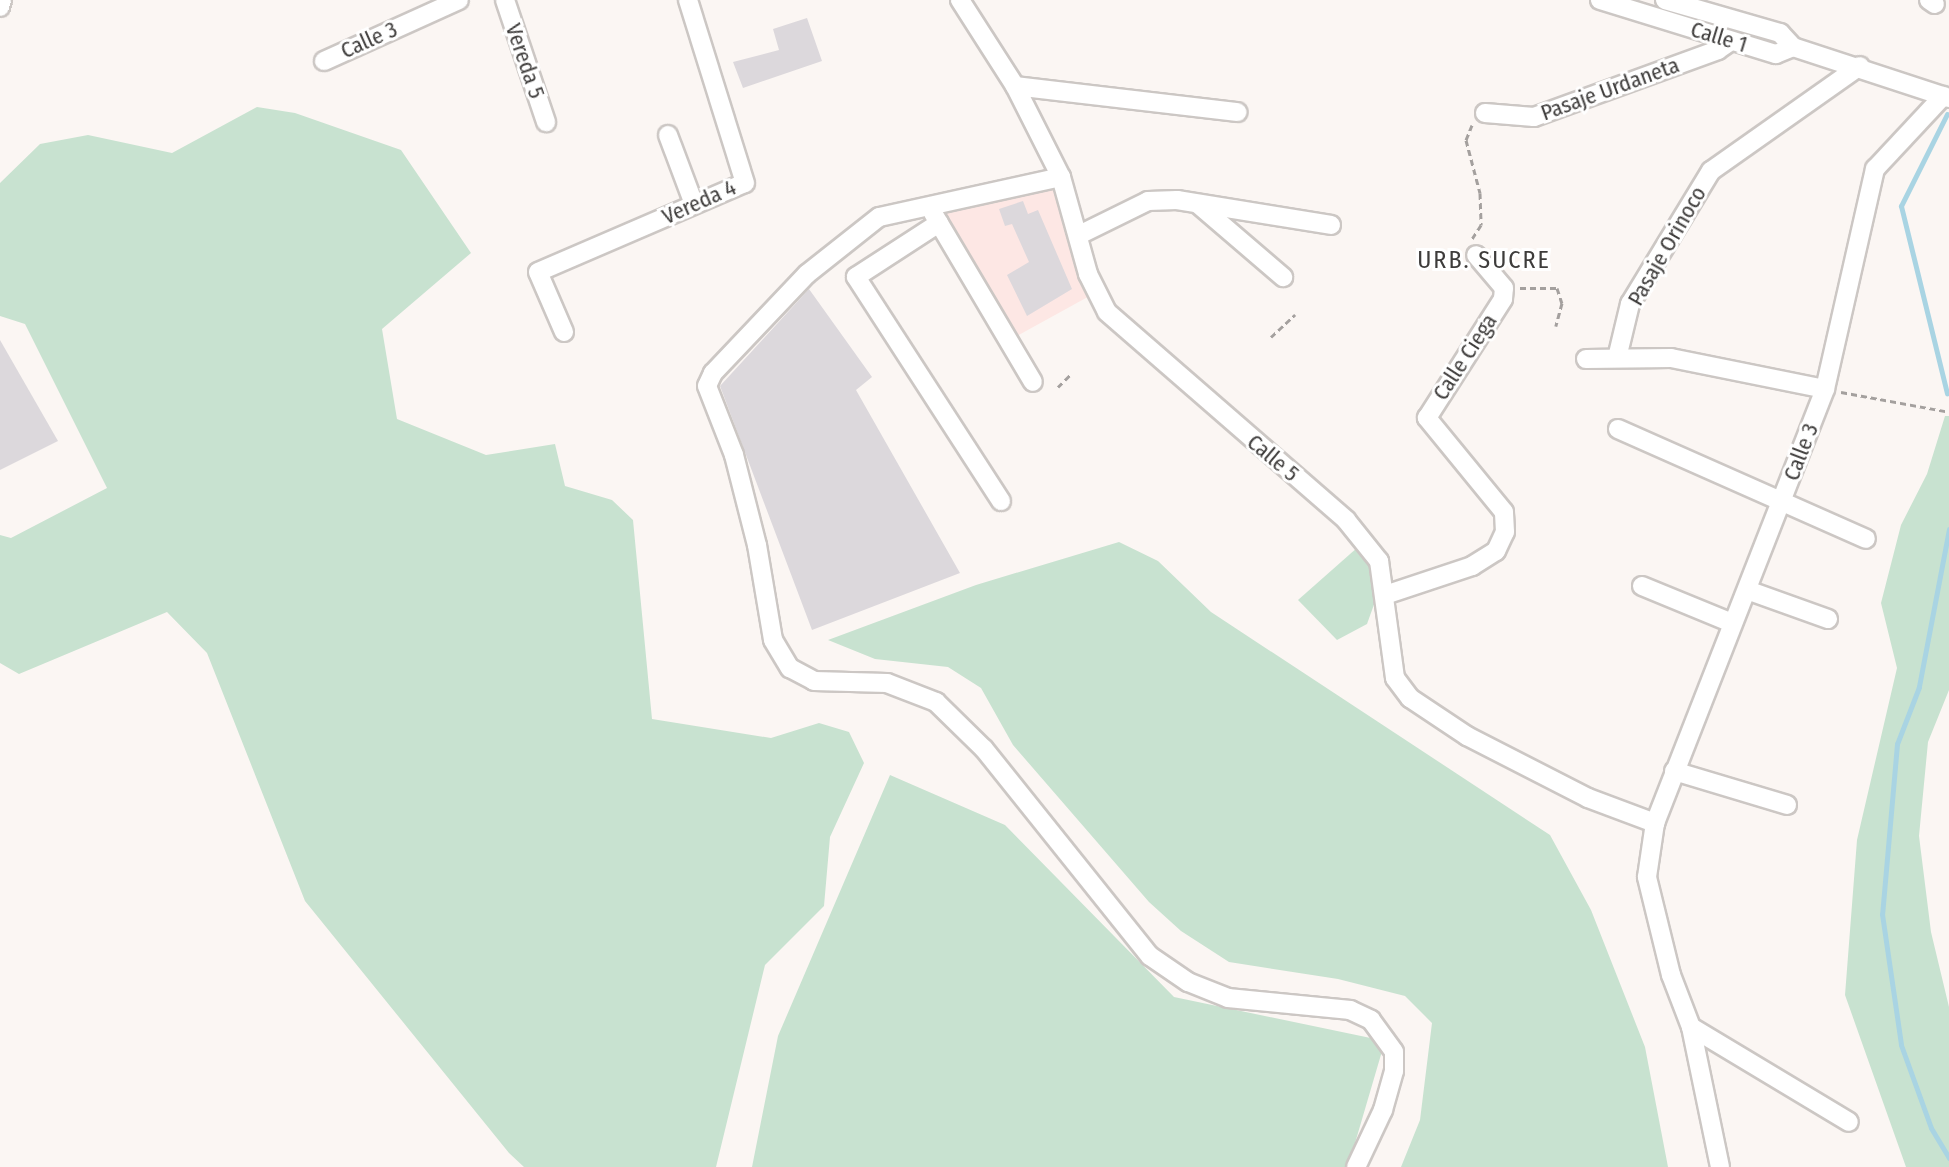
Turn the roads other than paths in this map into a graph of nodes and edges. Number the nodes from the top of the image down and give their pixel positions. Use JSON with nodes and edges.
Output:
{"nodes":[{"id":1,"x":2,"y":0,"type":"edge"},
{"id":2,"x":459,"y":0,"type":"edge"},
{"id":3,"x":505,"y":0,"type":"edge"},
{"id":4,"x":688,"y":0,"type":"edge"},
{"id":5,"x":960,"y":0,"type":"edge"},
{"id":6,"x":1600,"y":0,"type":"edge"},
{"id":7,"x":1665,"y":0,"type":"edge"},
{"id":8,"x":0,"y":7,"type":"edge"},
{"id":9,"x":1731,"y":41,"type":"junction"},
{"id":10,"x":1793,"y":47,"type":"junction"},
{"id":11,"x":324,"y":61,"type":"dead end"},
{"id":12,"x":1860,"y":66,"type":"junction"},
{"id":13,"x":1015,"y":86,"type":"junction"},
{"id":14,"x":1946,"y":97,"type":"edge"},
{"id":15,"x":1237,"y":112,"type":"dead end"},
{"id":16,"x":1479,"y":117,"type":"road end"},
{"id":17,"x":546,"y":122,"type":"dead end"},
{"id":18,"x":668,"y":135,"type":"dead end"},
{"id":19,"x":1061,"y":177,"type":"junction"},
{"id":20,"x":694,"y":204,"type":"junction"},
{"id":21,"x":928,"y":205,"type":"junction"},
{"id":22,"x":1199,"y":205,"type":"junction"},
{"id":23,"x":939,"y":223,"type":"junction"},
{"id":24,"x":1331,"y":225,"type":"dead end"},
{"id":25,"x":1079,"y":235,"type":"junction"},
{"id":26,"x":1470,"y":250,"type":"road end"},
{"id":27,"x":1283,"y":277,"type":"dead end"},
{"id":28,"x":564,"y":332,"type":"dead end"},
{"id":29,"x":1617,"y":358,"type":"junction"},
{"id":30,"x":1586,"y":359,"type":"dead end"},
{"id":31,"x":1033,"y":382,"type":"dead end"},
{"id":32,"x":1825,"y":389,"type":"junction"},
{"id":33,"x":1618,"y":429,"type":"dead end"},
{"id":34,"x":1001,"y":501,"type":"dead end"},
{"id":35,"x":1783,"y":501,"type":"junction"},
{"id":36,"x":1866,"y":539,"type":"dead end"},
{"id":37,"x":1642,"y":586,"type":"dead end"},
{"id":38,"x":1747,"y":590,"type":"junction"},
{"id":39,"x":1385,"y":595,"type":"junction"},
{"id":40,"x":1828,"y":619,"type":"dead end"},
{"id":41,"x":1732,"y":623,"type":"junction"},
{"id":42,"x":1674,"y":771,"type":"junction"},
{"id":43,"x":1787,"y":805,"type":"dead end"},
{"id":44,"x":1655,"y":823,"type":"junction"},
{"id":45,"x":1691,"y":1027,"type":"junction"},
{"id":46,"x":1849,"y":1122,"type":"dead end"},
{"id":47,"x":1356,"y":1167,"type":"edge"},
{"id":48,"x":1720,"y":1167,"type":"edge"}],
"edges":[{"from":1,"to":8,"type":"street"},
{"from":2,"to":11,"type":"street","name":"Calle 3"},
{"from":3,"to":17,"type":"street","name":"Vereda 5"},
{"from":4,"to":20,"type":"street","name":"Vereda 4"},
{"from":5,"to":13,"type":"street","name":"Calle 5"},
{"from":6,"to":9,"type":"street","name":"Calle 1"},
{"from":7,"to":10,"type":"street","name":"Calle 1"},
{"from":9,"to":10,"type":"street","name":"Calle 1"},
{"from":9,"to":16,"type":"street","name":"Pasaje Urdaneta"},
{"from":10,"to":12,"type":"street","name":"Calle 1"},
{"from":12,"to":14,"type":"street","name":"Calle 1"},
{"from":12,"to":29,"type":"street","name":"Pasaje Orinoco"},
{"from":13,"to":15,"type":"street"},
{"from":13,"to":19,"type":"street","name":"Calle 5"},
{"from":14,"to":32,"type":"street","name":"Calle 3"},
{"from":18,"to":20,"type":"street"},
{"from":19,"to":21,"type":"street"},
{"from":19,"to":25,"type":"street","name":"Calle 5"},
{"from":20,"to":28,"type":"street","name":"Vereda 4"},
{"from":21,"to":23,"type":"street"},
{"from":21,"to":47,"type":"street"},
{"from":22,"to":24,"type":"street"},
{"from":22,"to":25,"type":"street"},
{"from":22,"to":27,"type":"street"},
{"from":23,"to":31,"type":"street"},
{"from":23,"to":34,"type":"street"},
{"from":25,"to":39,"type":"street","name":"Calle 5"},
{"from":26,"to":39,"type":"street","name":"Calle Ciega"},
{"from":29,"to":30,"type":"street"},
{"from":29,"to":32,"type":"street"},
{"from":32,"to":35,"type":"street","name":"Calle 3"},
{"from":33,"to":35,"type":"street"},
{"from":35,"to":36,"type":"street"},
{"from":35,"to":38,"type":"street","name":"Calle 3"},
{"from":37,"to":41,"type":"street"},
{"from":38,"to":40,"type":"street"},
{"from":38,"to":41,"type":"street","name":"Calle 3"},
{"from":39,"to":44,"type":"street","name":"Calle 5"},
{"from":41,"to":42,"type":"street","name":"Calle 3"},
{"from":42,"to":43,"type":"street"},
{"from":42,"to":44,"type":"street","name":"Calle 3"},
{"from":44,"to":45,"type":"street","name":"Calle 3"},
{"from":45,"to":46,"type":"street"},
{"from":45,"to":48,"type":"street","name":"Calle 3"}]}
